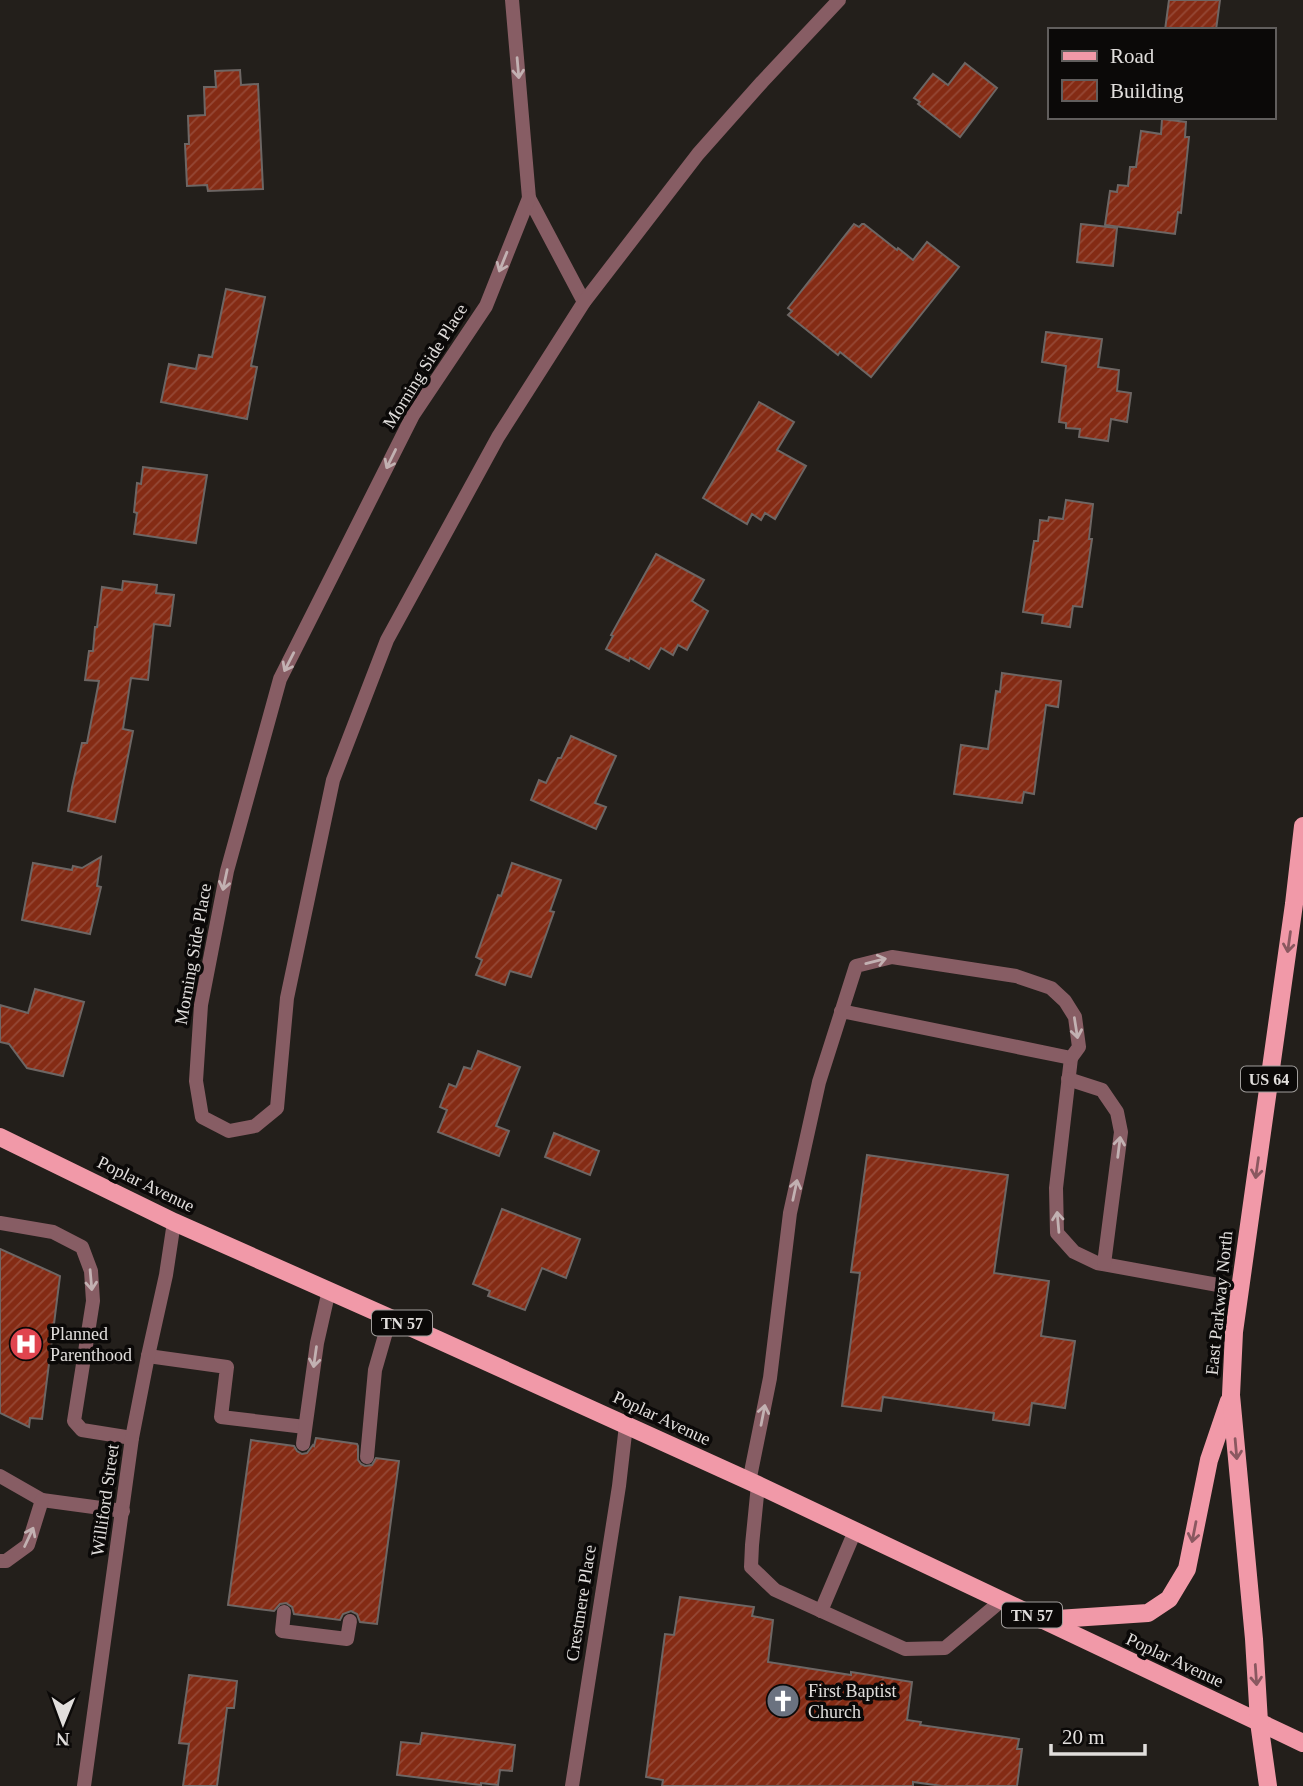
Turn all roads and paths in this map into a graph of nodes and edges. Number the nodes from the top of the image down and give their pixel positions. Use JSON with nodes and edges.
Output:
{"nodes":[{"id":1,"x":512,"y":0,"type":"edge"},
{"id":2,"x":839,"y":0,"type":"edge"},
{"id":3,"x":529,"y":198,"type":"junction"},
{"id":4,"x":584,"y":302,"type":"junction"},
{"id":5,"x":1303,"y":826,"type":"edge"},
{"id":6,"x":841,"y":1011,"type":"junction"},
{"id":7,"x":1071,"y":1058,"type":"junction"},
{"id":8,"x":1068,"y":1079,"type":"junction"},
{"id":9,"x":0,"y":1137,"type":"edge"},
{"id":10,"x":174,"y":1222,"type":"junction"},
{"id":11,"x":0,"y":1223,"type":"edge"},
{"id":12,"x":1104,"y":1264,"type":"junction"},
{"id":13,"x":1240,"y":1289,"type":"junction"},
{"id":14,"x":329,"y":1290,"type":"junction"},
{"id":15,"x":390,"y":1318,"type":"junction"},
{"id":16,"x":148,"y":1356,"type":"junction"},
{"id":17,"x":1231,"y":1395,"type":"junction"},
{"id":18,"x":626,"y":1425,"type":"junction"},
{"id":19,"x":305,"y":1427,"type":"junction"},
{"id":20,"x":132,"y":1438,"type":"junction"},
{"id":21,"x":303,"y":1444,"type":"dead end"},
{"id":22,"x":367,"y":1457,"type":"dead end"},
{"id":23,"x":0,"y":1476,"type":"edge"},
{"id":24,"x":754,"y":1483,"type":"junction"},
{"id":25,"x":42,"y":1500,"type":"junction"},
{"id":26,"x":123,"y":1511,"type":"junction"},
{"id":27,"x":855,"y":1531,"type":"junction"},
{"id":28,"x":0,"y":1561,"type":"edge"},
{"id":29,"x":1001,"y":1601,"type":"junction"},
{"id":30,"x":821,"y":1611,"type":"junction"},
{"id":31,"x":284,"y":1612,"type":"dead end"},
{"id":32,"x":1041,"y":1620,"type":"junction"},
{"id":33,"x":350,"y":1621,"type":"dead end"},
{"id":34,"x":1259,"y":1722,"type":"junction"},
{"id":35,"x":1303,"y":1743,"type":"edge"},
{"id":36,"x":84,"y":1786,"type":"edge"},
{"id":37,"x":572,"y":1786,"type":"edge"},
{"id":38,"x":1268,"y":1786,"type":"edge"}],
"edges":[{"from":1,"to":3,"type":"street","name":"Morning Side Place","one_way":true},
{"from":2,"to":4,"type":"street","name":"Morning Side Place"},
{"from":3,"to":4,"type":"street","name":"Morning Side Place"},
{"from":3,"to":4,"type":"street","name":"Morning Side Place","one_way":true},
{"from":5,"to":13,"type":"main road","name":"East Parkway North","number":"US 64","one_way":true},
{"from":6,"to":7,"type":"street"},
{"from":6,"to":7,"type":"street","one_way":true},
{"from":24,"to":6,"type":"street","one_way":true},
{"from":7,"to":8,"type":"street"},
{"from":12,"to":8,"type":"street","one_way":true},
{"from":12,"to":8,"type":"street","one_way":true},
{"from":9,"to":10,"type":"main road","name":"Poplar Avenue","number":"TN 57"},
{"from":10,"to":14,"type":"main road","name":"Poplar Avenue","number":"TN 57"},
{"from":10,"to":16,"type":"street","name":"Williford Street"},
{"from":11,"to":20,"type":"street","one_way":true},
{"from":12,"to":13,"type":"street"},
{"from":13,"to":17,"type":"main road","name":"East Parkway North","number":"US 64"},
{"from":14,"to":15,"type":"main road","name":"Poplar Avenue","number":"TN 57"},
{"from":14,"to":19,"type":"street","one_way":true},
{"from":15,"to":18,"type":"main road","name":"Poplar Avenue","number":"TN 57"},
{"from":15,"to":22,"type":"street"},
{"from":16,"to":19,"type":"street"},
{"from":16,"to":20,"type":"street","name":"Williford Street"},
{"from":17,"to":32,"type":"main road","one_way":true},
{"from":17,"to":34,"type":"main road","name":"East Parkway North","number":"US 64","one_way":true},
{"from":18,"to":24,"type":"main road","name":"Poplar Avenue","number":"TN 57"},
{"from":18,"to":37,"type":"street","name":"Crestmere Place"},
{"from":19,"to":21,"type":"street"},
{"from":20,"to":26,"type":"street","name":"Williford Street"},
{"from":23,"to":25,"type":"street"},
{"from":24,"to":27,"type":"main road","name":"Poplar Avenue","number":"TN 57"},
{"from":24,"to":30,"type":"street"},
{"from":25,"to":26,"type":"street"},
{"from":28,"to":25,"type":"street","one_way":true},
{"from":26,"to":36,"type":"street","name":"Williford Street"},
{"from":27,"to":29,"type":"main road","name":"Poplar Avenue","number":"TN 57"},
{"from":27,"to":30,"type":"street"},
{"from":29,"to":30,"type":"street"},
{"from":29,"to":32,"type":"main road","name":"Poplar Avenue","number":"TN 57"},
{"from":31,"to":33,"type":"street"},
{"from":32,"to":34,"type":"main road","name":"Poplar Avenue","number":"TN 57"},
{"from":34,"to":35,"type":"main road","name":"Poplar Avenue","number":"TN 57"},
{"from":34,"to":38,"type":"main road","name":"East Parkway North","number":"US 64"}]}
